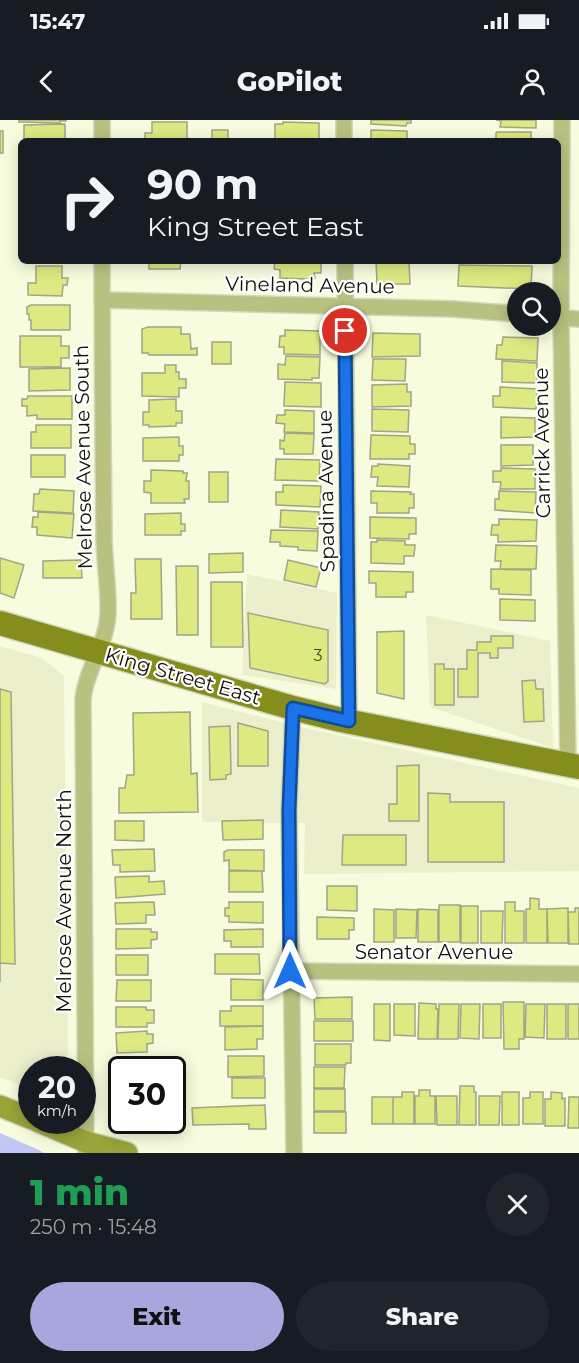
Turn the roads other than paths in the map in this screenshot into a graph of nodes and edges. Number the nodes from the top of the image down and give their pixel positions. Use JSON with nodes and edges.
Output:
{"nodes":[{"id":1,"x":102,"y":120,"type":"edge"},
{"id":2,"x":344,"y":120,"type":"edge"},
{"id":3,"x":562,"y":120,"type":"edge"},
{"id":4,"x":102,"y":138,"type":"edge"},
{"id":5,"x":344,"y":138,"type":"edge"},
{"id":6,"x":561,"y":153,"type":"edge"},
{"id":7,"x":102,"y":264,"type":"edge"},
{"id":8,"x":345,"y":264,"type":"edge"},
{"id":9,"x":558,"y":264,"type":"edge"},
{"id":10,"x":557,"y":282,"type":"edge"},
{"id":11,"x":102,"y":300,"type":"junction"},
{"id":12,"x":345,"y":307,"type":"junction"},
{"id":13,"x":507,"y":313,"type":"edge"},
{"id":14,"x":561,"y":317,"type":"edge"},
{"id":15,"x":579,"y":319,"type":"edge"},
{"id":16,"x":557,"y":336,"type":"edge"},
{"id":17,"x":0,"y":623,"type":"edge"},
{"id":18,"x":99,"y":652,"type":"junction"},
{"id":19,"x":293,"y":708,"type":"junction"},
{"id":20,"x":349,"y":721,"type":"junction"},
{"id":21,"x":574,"y":766,"type":"edge"},
{"id":22,"x":290,"y":971,"type":"junction"},
{"id":23,"x":579,"y":974,"type":"edge"},
{"id":24,"x":0,"y":1106,"type":"edge"},
{"id":25,"x":18,"y":1114,"type":"edge"},
{"id":26,"x":60,"y":1134,"type":"edge"},
{"id":27,"x":86,"y":1148,"type":"edge"},
{"id":28,"x":127,"y":1153,"type":"edge"},
{"id":29,"x":294,"y":1153,"type":"edge"}],
"edges":[{"from":1,"to":4,"type":"street"},
{"from":2,"to":5,"type":"street"},
{"from":3,"to":6,"type":"street","name":"Carrick Avenue"},
{"from":7,"to":11,"type":"street","name":"Melrose Avenue South"},
{"from":8,"to":12,"type":"street","name":"Spadina Avenue"},
{"from":9,"to":10,"type":"street","name":"Carrick Avenue"},
{"from":11,"to":12,"type":"street","name":"Vineland Avenue"},
{"from":11,"to":18,"type":"street","name":"Melrose Avenue South"},
{"from":12,"to":13,"type":"street","name":"Vineland Avenue"},
{"from":12,"to":20,"type":"street","name":"Spadina Avenue"},
{"from":14,"to":15,"type":"street"},
{"from":16,"to":21,"type":"street","name":"Carrick Avenue"},
{"from":17,"to":18,"type":"main road","name":"King Street East"},
{"from":18,"to":19,"type":"main road","name":"King Street East"},
{"from":18,"to":27,"type":"street","name":"Melrose Avenue North"},
{"from":19,"to":20,"type":"main road","name":"King Street East"},
{"from":19,"to":22,"type":"street"},
{"from":20,"to":21,"type":"main road","name":"King Street East"},
{"from":22,"to":23,"type":"street","name":"Senator Avenue"},
{"from":22,"to":29,"type":"street"},
{"from":24,"to":25,"type":"main road"},
{"from":26,"to":27,"type":"main road"},
{"from":27,"to":28,"type":"main road"}]}
